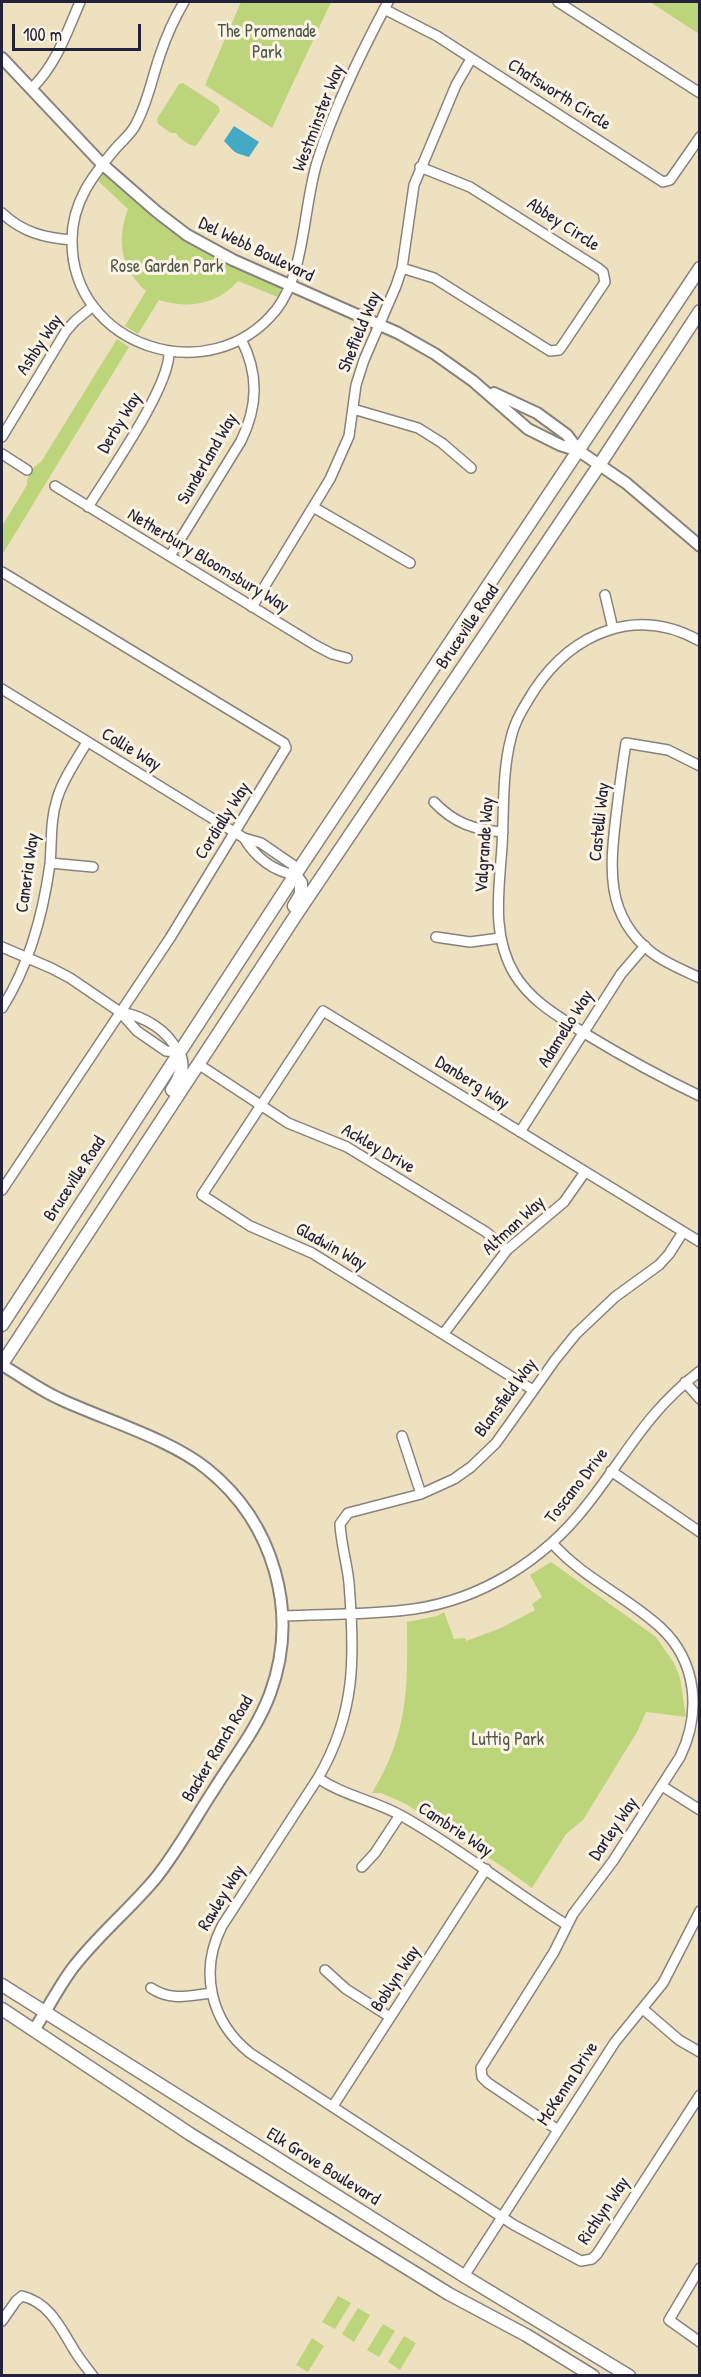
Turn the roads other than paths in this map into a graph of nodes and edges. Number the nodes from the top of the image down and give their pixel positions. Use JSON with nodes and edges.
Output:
{"nodes":[{"id":1,"x":80,"y":2,"type":"edge"},
{"id":2,"x":184,"y":2,"type":"edge"},
{"id":3,"x":558,"y":2,"type":"edge"},
{"id":4,"x":386,"y":5,"type":"edge"},
{"id":5,"x":2,"y":58,"type":"edge"},
{"id":6,"x":471,"y":59,"type":"junction"},
{"id":7,"x":32,"y":88,"type":"junction"},
{"id":8,"x":699,"y":93,"type":"edge"},
{"id":9,"x":699,"y":137,"type":"edge"},
{"id":10,"x":102,"y":164,"type":"junction"},
{"id":11,"x":420,"y":167,"type":"junction"},
{"id":12,"x":2,"y":213,"type":"edge"},
{"id":13,"x":72,"y":240,"type":"junction"},
{"id":14,"x":402,"y":268,"type":"junction"},
{"id":15,"x":699,"y":268,"type":"edge"},
{"id":16,"x":290,"y":286,"type":"junction"},
{"id":17,"x":93,"y":306,"type":"junction"},
{"id":18,"x":699,"y":310,"type":"edge"},
{"id":19,"x":380,"y":325,"type":"junction"},
{"id":20,"x":241,"y":339,"type":"junction"},
{"id":21,"x":169,"y":353,"type":"junction"},
{"id":22,"x":473,"y":381,"type":"junction"},
{"id":23,"x":353,"y":408,"type":"junction"},
{"id":24,"x":2,"y":437,"type":"edge"},
{"id":25,"x":579,"y":450,"type":"junction"},
{"id":26,"x":2,"y":454,"type":"edge"},
{"id":27,"x":600,"y":464,"type":"junction"},
{"id":28,"x":471,"y":468,"type":"dead end"},
{"id":29,"x":27,"y":470,"type":"dead end"},
{"id":30,"x":55,"y":486,"type":"dead end"},
{"id":31,"x":88,"y":507,"type":"junction"},
{"id":32,"x":314,"y":507,"type":"junction"},
{"id":33,"x":699,"y":546,"type":"edge"},
{"id":34,"x":170,"y":556,"type":"junction"},
{"id":35,"x":410,"y":563,"type":"dead end"},
{"id":36,"x":2,"y":572,"type":"edge"},
{"id":37,"x":605,"y":595,"type":"dead end"},
{"id":38,"x":252,"y":607,"type":"junction"},
{"id":39,"x":613,"y":629,"type":"junction"},
{"id":40,"x":699,"y":641,"type":"edge"},
{"id":41,"x":347,"y":658,"type":"dead end"},
{"id":42,"x":2,"y":689,"type":"edge"},
{"id":43,"x":87,"y":742,"type":"junction"},
{"id":44,"x":699,"y":766,"type":"edge"},
{"id":45,"x":434,"y":802,"type":"dead end"},
{"id":46,"x":235,"y":832,"type":"junction"},
{"id":47,"x":503,"y":832,"type":"junction"},
{"id":48,"x":50,"y":863,"type":"junction"},
{"id":49,"x":93,"y":867,"type":"dead end"},
{"id":50,"x":295,"y":875,"type":"junction"},
{"id":51,"x":436,"y":937,"type":"dead end"},
{"id":52,"x":500,"y":938,"type":"junction"},
{"id":53,"x":645,"y":946,"type":"junction"},
{"id":54,"x":2,"y":947,"type":"edge"},
{"id":55,"x":26,"y":957,"type":"junction"},
{"id":56,"x":265,"y":963,"type":"junction"},
{"id":57,"x":699,"y":978,"type":"edge"},
{"id":58,"x":2,"y":1008,"type":"edge"},
{"id":59,"x":120,"y":1012,"type":"junction"},
{"id":60,"x":583,"y":1032,"type":"junction"},
{"id":61,"x":178,"y":1052,"type":"junction"},
{"id":62,"x":198,"y":1064,"type":"junction"},
{"id":63,"x":699,"y":1096,"type":"edge"},
{"id":64,"x":261,"y":1105,"type":"junction"},
{"id":65,"x":520,"y":1132,"type":"junction"},
{"id":66,"x":147,"y":1143,"type":"junction"},
{"id":67,"x":585,"y":1172,"type":"junction"},
{"id":68,"x":2,"y":1190,"type":"edge"},
{"id":69,"x":683,"y":1232,"type":"junction"},
{"id":70,"x":699,"y":1242,"type":"edge"},
{"id":71,"x":507,"y":1250,"type":"junction"},
{"id":72,"x":2,"y":1325,"type":"edge"},
{"id":73,"x":444,"y":1334,"type":"junction"},
{"id":74,"x":2,"y":1364,"type":"edge"},
{"id":75,"x":699,"y":1371,"type":"edge"},
{"id":76,"x":685,"y":1382,"type":"junction"},
{"id":77,"x":533,"y":1390,"type":"junction"},
{"id":78,"x":699,"y":1398,"type":"edge"},
{"id":79,"x":402,"y":1436,"type":"dead end"},
{"id":80,"x":611,"y":1471,"type":"junction"},
{"id":81,"x":422,"y":1494,"type":"junction"},
{"id":82,"x":699,"y":1532,"type":"edge"},
{"id":83,"x":552,"y":1543,"type":"junction"},
{"id":84,"x":350,"y":1614,"type":"junction"},
{"id":85,"x":283,"y":1616,"type":"junction"},
{"id":86,"x":318,"y":1778,"type":"junction"},
{"id":87,"x":662,"y":1786,"type":"junction"},
{"id":88,"x":699,"y":1810,"type":"edge"},
{"id":89,"x":400,"y":1815,"type":"junction"},
{"id":90,"x":362,"y":1867,"type":"dead end"},
{"id":91,"x":486,"y":1869,"type":"junction"},
{"id":92,"x":699,"y":1911,"type":"edge"},
{"id":93,"x":567,"y":1925,"type":"junction"},
{"id":94,"x":688,"y":1930,"type":"junction"},
{"id":95,"x":699,"y":1935,"type":"edge"},
{"id":96,"x":325,"y":1970,"type":"dead end"},
{"id":97,"x":2,"y":1985,"type":"edge"},
{"id":98,"x":151,"y":1988,"type":"dead end"},
{"id":99,"x":211,"y":1993,"type":"junction"},
{"id":100,"x":2,"y":2009,"type":"edge"},
{"id":101,"x":643,"y":2009,"type":"junction"},
{"id":102,"x":44,"y":2013,"type":"junction"},
{"id":103,"x":390,"y":2018,"type":"junction"},
{"id":104,"x":34,"y":2030,"type":"junction"},
{"id":105,"x":699,"y":2052,"type":"edge"},
{"id":106,"x":699,"y":2095,"type":"edge"},
{"id":107,"x":333,"y":2106,"type":"junction"},
{"id":108,"x":558,"y":2130,"type":"junction"},
{"id":109,"x":502,"y":2217,"type":"junction"},
{"id":110,"x":699,"y":2268,"type":"edge"},
{"id":111,"x":464,"y":2276,"type":"junction"},
{"id":112,"x":2,"y":2321,"type":"edge"},
{"id":113,"x":699,"y":2342,"type":"edge"},
{"id":114,"x":93,"y":2376,"type":"edge"},
{"id":115,"x":593,"y":2376,"type":"edge"},
{"id":116,"x":629,"y":2376,"type":"edge"}],
"edges":[{"from":1,"to":7,"type":"street"},
{"from":2,"to":10,"type":"street","name":"Westminster Way"},
{"from":3,"to":8,"type":"street"},
{"from":4,"to":6,"type":"street","name":"Chatsworth Circle"},
{"from":4,"to":16,"type":"street","name":"Westminster Way"},
{"from":5,"to":7,"type":"street","name":"Del Webb Boulevard"},
{"from":6,"to":9,"type":"street","name":"Chatsworth Circle"},
{"from":6,"to":11,"type":"street","name":"Sheffield Way"},
{"from":7,"to":10,"type":"street","name":"Del Webb Boulevard"},
{"from":10,"to":13,"type":"street","name":"Westminster Way"},
{"from":10,"to":16,"type":"street","name":"Del Webb Boulevard"},
{"from":11,"to":14,"type":"street","name":"Sheffield Way"},
{"from":11,"to":14,"type":"street","name":"Abbey Circle"},
{"from":12,"to":13,"type":"street"},
{"from":13,"to":17,"type":"street","name":"Westminster Way"},
{"from":14,"to":19,"type":"street","name":"Sheffield Way"},
{"from":15,"to":25,"type":"main road","name":"Bruceville Road"},
{"from":16,"to":19,"type":"street","name":"Del Webb Boulevard"},
{"from":16,"to":20,"type":"street","name":"Westminster Way"},
{"from":17,"to":21,"type":"street","name":"Westminster Way"},
{"from":17,"to":24,"type":"street","name":"Ashby Way"},
{"from":18,"to":27,"type":"main road","name":"Bruceville Road"},
{"from":19,"to":22,"type":"street","name":"Del Webb Boulevard"},
{"from":19,"to":23,"type":"street","name":"Sheffield Way"},
{"from":20,"to":21,"type":"street","name":"Westminster Way"},
{"from":20,"to":34,"type":"street","name":"Sunderland Way"},
{"from":21,"to":31,"type":"street","name":"Derby Way"},
{"from":22,"to":25,"type":"street","name":"Del Webb Boulevard"},
{"from":22,"to":25,"type":"street","name":"Del Webb Boulevard"},
{"from":23,"to":28,"type":"street"},
{"from":23,"to":32,"type":"street","name":"Sheffield Way"},
{"from":25,"to":27,"type":"street","name":"Del Webb Boulevard"},
{"from":25,"to":50,"type":"main road","name":"Bruceville Road"},
{"from":26,"to":29,"type":"street"},
{"from":27,"to":33,"type":"street","name":"Del Webb Boulevard"},
{"from":27,"to":56,"type":"main road","name":"Bruceville Road"},
{"from":30,"to":31,"type":"street","name":"Netherbury Bloomsbury Way"},
{"from":31,"to":34,"type":"street","name":"Netherbury Bloomsbury Way"},
{"from":32,"to":35,"type":"street"},
{"from":32,"to":38,"type":"street","name":"Sheffield Way"},
{"from":34,"to":38,"type":"street","name":"Netherbury Bloomsbury Way"},
{"from":36,"to":46,"type":"street","name":"Cordially Way"},
{"from":37,"to":39,"type":"street"},
{"from":38,"to":41,"type":"street","name":"Netherbury Bloomsbury Way"},
{"from":39,"to":40,"type":"street","name":"Valgrande Way"},
{"from":39,"to":47,"type":"street","name":"Valgrande Way"},
{"from":42,"to":43,"type":"street","name":"Collie Way"},
{"from":43,"to":46,"type":"street","name":"Collie Way"},
{"from":43,"to":48,"type":"street","name":"Caneria Way"},
{"from":44,"to":53,"type":"street","name":"Castelli Way"},
{"from":45,"to":47,"type":"street"},
{"from":46,"to":50,"type":"street","name":"Collie Way"},
{"from":46,"to":59,"type":"street","name":"Cordially Way"},
{"from":47,"to":52,"type":"street","name":"Valgrande Way"},
{"from":48,"to":49,"type":"street"},
{"from":48,"to":55,"type":"street","name":"Caneria Way"},
{"from":50,"to":56,"type":"main road","name":"Bruceville Road"},
{"from":50,"to":61,"type":"main road","name":"Bruceville Road"},
{"from":51,"to":52,"type":"street"},
{"from":52,"to":60,"type":"street","name":"Valgrande Way"},
{"from":53,"to":57,"type":"street","name":"Castelli Way"},
{"from":53,"to":60,"type":"street","name":"Adamello Way"},
{"from":54,"to":55,"type":"street"},
{"from":55,"to":58,"type":"street","name":"Caneria Way"},
{"from":55,"to":59,"type":"street"},
{"from":56,"to":62,"type":"main road","name":"Bruceville Road"},
{"from":59,"to":61,"type":"street"},
{"from":59,"to":61,"type":"street"},
{"from":59,"to":68,"type":"street","name":"Cordially Way"},
{"from":60,"to":63,"type":"street","name":"Valgrande Way"},
{"from":60,"to":65,"type":"street","name":"Adamello Way"},
{"from":61,"to":66,"type":"main road","name":"Bruceville Road"},
{"from":61,"to":72,"type":"main road","name":"Bruceville Road"},
{"from":62,"to":64,"type":"street","name":"Ackley Drive"},
{"from":62,"to":66,"type":"main road","name":"Bruceville Road"},
{"from":64,"to":65,"type":"street","name":"Danberg Way"},
{"from":64,"to":71,"type":"street","name":"Ackley Drive"},
{"from":64,"to":73,"type":"street","name":"Gladwin Way"},
{"from":65,"to":67,"type":"street","name":"Danberg Way"},
{"from":66,"to":74,"type":"main road","name":"Bruceville Road"},
{"from":67,"to":69,"type":"street","name":"Danberg Way"},
{"from":67,"to":71,"type":"street","name":"Altman Way"},
{"from":69,"to":70,"type":"street","name":"Danberg Way"},
{"from":69,"to":77,"type":"street","name":"Blansfield Way"},
{"from":71,"to":73,"type":"street","name":"Altman Way"},
{"from":73,"to":77,"type":"street","name":"Gladwin Way"},
{"from":74,"to":85,"type":"street","name":"Backer Ranch Road"},
{"from":75,"to":76,"type":"street","name":"Toscano Drive"},
{"from":76,"to":78,"type":"street"},
{"from":76,"to":80,"type":"street","name":"Toscano Drive"},
{"from":77,"to":81,"type":"street","name":"Blansfield Way"},
{"from":79,"to":81,"type":"street"},
{"from":80,"to":82,"type":"street"},
{"from":80,"to":83,"type":"street","name":"Toscano Drive"},
{"from":81,"to":84,"type":"street","name":"Blansfield Way"},
{"from":83,"to":84,"type":"street","name":"Toscano Drive"},
{"from":83,"to":87,"type":"street","name":"Darley Way"},
{"from":84,"to":85,"type":"street","name":"Toscano Drive"},
{"from":84,"to":86,"type":"street","name":"Rawley Way"},
{"from":85,"to":102,"type":"street","name":"Backer Ranch Road"},
{"from":86,"to":89,"type":"street","name":"Cambrie Way"},
{"from":86,"to":99,"type":"street","name":"Rawley Way"},
{"from":87,"to":88,"type":"street"},
{"from":87,"to":93,"type":"street","name":"Darley Way"},
{"from":89,"to":90,"type":"street"},
{"from":89,"to":91,"type":"street","name":"Cambrie Way"},
{"from":91,"to":93,"type":"street","name":"Cambrie Way"},
{"from":91,"to":103,"type":"street","name":"Boblyn Way"},
{"from":92,"to":94,"type":"street","name":"McKenna Drive"},
{"from":93,"to":108,"type":"street","name":"Darley Way"},
{"from":94,"to":95,"type":"street"},
{"from":94,"to":101,"type":"street","name":"McKenna Drive"},
{"from":96,"to":103,"type":"street"},
{"from":97,"to":102,"type":"main road","name":"Elk Grove Boulevard"},
{"from":98,"to":99,"type":"street"},
{"from":99,"to":107,"type":"street","name":"Rawley Way"},
{"from":100,"to":104,"type":"main road"},
{"from":101,"to":105,"type":"street"},
{"from":101,"to":108,"type":"street","name":"McKenna Drive"},
{"from":102,"to":104,"type":"street","name":"Backer Ranch Road"},
{"from":102,"to":111,"type":"main road","name":"Elk Grove Boulevard"},
{"from":103,"to":107,"type":"street","name":"Boblyn Way"},
{"from":104,"to":115,"type":"main road"},
{"from":106,"to":109,"type":"street","name":"Richlyn Way"},
{"from":107,"to":109,"type":"street","name":"Rawley Way"},
{"from":108,"to":109,"type":"street","name":"McKenna Drive"},
{"from":109,"to":111,"type":"street","name":"McKenna Drive"},
{"from":110,"to":113,"type":"street"},
{"from":111,"to":116,"type":"main road","name":"Elk Grove Boulevard"},
{"from":112,"to":114,"type":"street"}]}
